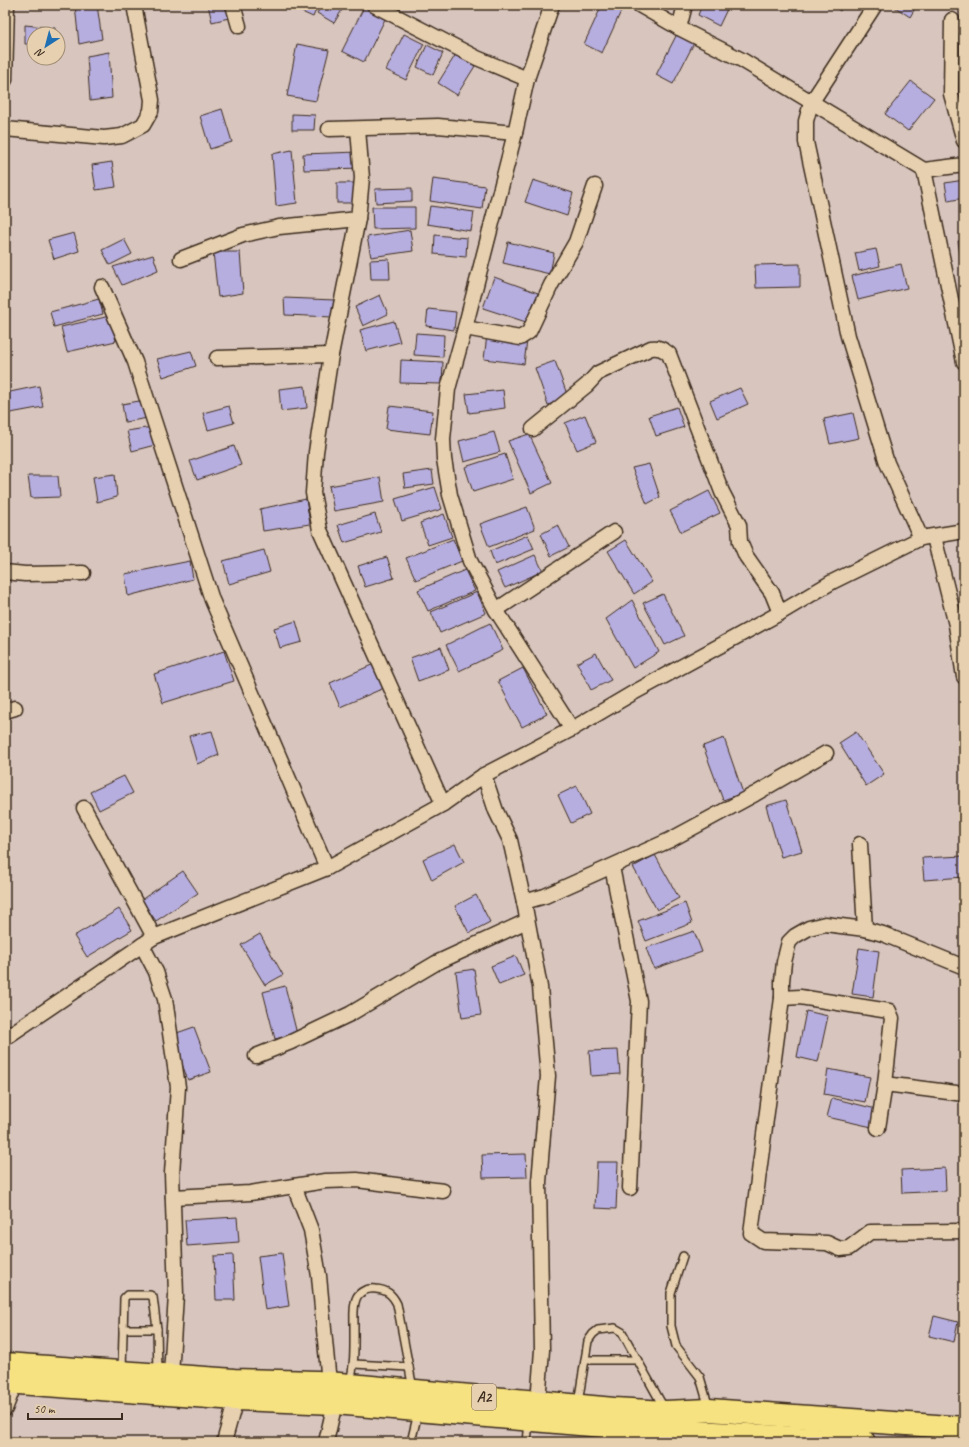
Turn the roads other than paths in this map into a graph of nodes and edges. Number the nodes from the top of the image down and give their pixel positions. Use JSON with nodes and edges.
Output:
{"nodes":[{"id":1,"x":7,"y":5,"type":"edge"},
{"id":2,"x":134,"y":5,"type":"edge"},
{"id":3,"x":233,"y":5,"type":"edge"},
{"id":4,"x":374,"y":5,"type":"edge"},
{"id":5,"x":552,"y":5,"type":"edge"},
{"id":6,"x":638,"y":5,"type":"edge"},
{"id":7,"x":685,"y":5,"type":"edge"},
{"id":8,"x":875,"y":5,"type":"edge"},
{"id":9,"x":952,"y":20,"type":"dead end"},
{"id":10,"x":239,"y":26,"type":"dead end"},
{"id":11,"x":679,"y":28,"type":"junction"},
{"id":12,"x":527,"y":79,"type":"junction"},
{"id":13,"x":5,"y":80,"type":"edge"},
{"id":14,"x":811,"y":103,"type":"junction"},
{"id":15,"x":5,"y":129,"type":"edge"},
{"id":16,"x":329,"y":129,"type":"dead end"},
{"id":17,"x":358,"y":129,"type":"junction"},
{"id":18,"x":515,"y":133,"type":"junction"},
{"id":19,"x":964,"y":141,"type":"edge"},
{"id":20,"x":964,"y":165,"type":"edge"},
{"id":21,"x":924,"y":170,"type":"junction"},
{"id":22,"x":595,"y":186,"type":"dead end"},
{"id":23,"x":358,"y":219,"type":"junction"},
{"id":24,"x":181,"y":259,"type":"dead end"},
{"id":25,"x":102,"y":286,"type":"dead end"},
{"id":26,"x":465,"y":328,"type":"junction"},
{"id":27,"x":331,"y":356,"type":"junction"},
{"id":28,"x":217,"y":358,"type":"dead end"},
{"id":29,"x":964,"y":362,"type":"edge"},
{"id":30,"x":533,"y":429,"type":"dead end"},
{"id":31,"x":964,"y":531,"type":"edge"},
{"id":32,"x":614,"y":532,"type":"dead end"},
{"id":33,"x":927,"y":537,"type":"junction"},
{"id":34,"x":5,"y":572,"type":"edge"},
{"id":35,"x":83,"y":573,"type":"dead end"},
{"id":36,"x":496,"y":610,"type":"junction"},
{"id":37,"x":780,"y":613,"type":"junction"},
{"id":38,"x":964,"y":677,"type":"edge"},
{"id":39,"x":572,"y":729,"type":"junction"},
{"id":40,"x":826,"y":753,"type":"dead end"},
{"id":41,"x":484,"y":776,"type":"junction"},
{"id":42,"x":443,"y":804,"type":"junction"},
{"id":43,"x":84,"y":808,"type":"dead end"},
{"id":44,"x":860,"y":844,"type":"dead end"},
{"id":45,"x":612,"y":867,"type":"junction"},
{"id":46,"x":327,"y":868,"type":"junction"},
{"id":47,"x":524,"y":902,"type":"junction"},
{"id":48,"x":527,"y":921,"type":"junction"},
{"id":49,"x":865,"y":929,"type":"junction"},
{"id":50,"x":154,"y":937,"type":"junction"},
{"id":51,"x":142,"y":945,"type":"junction"},
{"id":52,"x":964,"y":967,"type":"edge"},
{"id":53,"x":782,"y":998,"type":"junction"},
{"id":54,"x":5,"y":1038,"type":"edge"},
{"id":55,"x":256,"y":1056,"type":"dead end"},
{"id":56,"x":885,"y":1084,"type":"junction"},
{"id":57,"x":964,"y":1094,"type":"edge"},
{"id":58,"x":878,"y":1128,"type":"dead end"},
{"id":59,"x":294,"y":1186,"type":"junction"},
{"id":60,"x":630,"y":1188,"type":"dead end"},
{"id":61,"x":443,"y":1191,"type":"dead end"},
{"id":62,"x":173,"y":1197,"type":"junction"},
{"id":63,"x":964,"y":1231,"type":"edge"},
{"id":64,"x":683,"y":1256,"type":"dead end"},
{"id":65,"x":123,"y":1328,"type":"junction"},
{"id":66,"x":157,"y":1329,"type":"junction"},
{"id":67,"x":585,"y":1360,"type":"junction"},
{"id":68,"x":637,"y":1360,"type":"junction"},
{"id":69,"x":5,"y":1364,"type":"edge"},
{"id":70,"x":354,"y":1364,"type":"junction"},
{"id":71,"x":409,"y":1367,"type":"junction"},
{"id":72,"x":122,"y":1372,"type":"junction"},
{"id":73,"x":165,"y":1375,"type":"junction"},
{"id":74,"x":10,"y":1383,"type":"edge"},
{"id":75,"x":338,"y":1390,"type":"junction"},
{"id":76,"x":236,"y":1399,"type":"junction"},
{"id":77,"x":416,"y":1401,"type":"junction"},
{"id":78,"x":575,"y":1406,"type":"junction"},
{"id":79,"x":5,"y":1408,"type":"edge"},
{"id":80,"x":710,"y":1410,"type":"junction"},
{"id":81,"x":534,"y":1411,"type":"junction"},
{"id":82,"x":666,"y":1412,"type":"junction"},
{"id":83,"x":964,"y":1428,"type":"edge"},
{"id":84,"x":614,"y":1435,"type":"edge"},
{"id":85,"x":224,"y":1442,"type":"edge"},
{"id":86,"x":326,"y":1442,"type":"edge"},
{"id":87,"x":411,"y":1442,"type":"edge"},
{"id":88,"x":527,"y":1442,"type":"edge"},
{"id":89,"x":864,"y":1442,"type":"edge"}],
"edges":[{"from":1,"to":13,"type":"street"},
{"from":2,"to":15,"type":"street"},
{"from":3,"to":10,"type":"street"},
{"from":4,"to":12,"type":"street"},
{"from":5,"to":12,"type":"street"},
{"from":6,"to":11,"type":"street"},
{"from":7,"to":11,"type":"street"},
{"from":8,"to":14,"type":"street"},
{"from":9,"to":19,"type":"street"},
{"from":11,"to":14,"type":"street"},
{"from":12,"to":18,"type":"street"},
{"from":14,"to":21,"type":"street"},
{"from":14,"to":33,"type":"street"},
{"from":16,"to":17,"type":"street"},
{"from":17,"to":18,"type":"street"},
{"from":17,"to":23,"type":"street"},
{"from":18,"to":26,"type":"street"},
{"from":20,"to":21,"type":"street"},
{"from":21,"to":29,"type":"street"},
{"from":22,"to":26,"type":"street"},
{"from":23,"to":24,"type":"street"},
{"from":23,"to":27,"type":"street"},
{"from":25,"to":46,"type":"street"},
{"from":26,"to":36,"type":"street"},
{"from":27,"to":28,"type":"street"},
{"from":27,"to":42,"type":"street"},
{"from":30,"to":37,"type":"street"},
{"from":31,"to":33,"type":"street"},
{"from":32,"to":36,"type":"street"},
{"from":33,"to":37,"type":"street"},
{"from":33,"to":38,"type":"street"},
{"from":34,"to":35,"type":"street"},
{"from":36,"to":39,"type":"street"},
{"from":37,"to":39,"type":"street"},
{"from":39,"to":41,"type":"street"},
{"from":40,"to":45,"type":"street"},
{"from":41,"to":42,"type":"street"},
{"from":41,"to":47,"type":"street"},
{"from":42,"to":46,"type":"street"},
{"from":43,"to":50,"type":"street"},
{"from":44,"to":49,"type":"street"},
{"from":45,"to":47,"type":"street"},
{"from":45,"to":60,"type":"street"},
{"from":46,"to":50,"type":"street"},
{"from":47,"to":48,"type":"street"},
{"from":48,"to":55,"type":"street"},
{"from":48,"to":81,"type":"street"},
{"from":49,"to":52,"type":"street"},
{"from":49,"to":53,"type":"street"},
{"from":50,"to":51,"type":"street"},
{"from":51,"to":54,"type":"street"},
{"from":51,"to":62,"type":"street"},
{"from":53,"to":56,"type":"street"},
{"from":53,"to":63,"type":"street"},
{"from":56,"to":57,"type":"street"},
{"from":56,"to":58,"type":"street"},
{"from":59,"to":61,"type":"street"},
{"from":59,"to":62,"type":"street"},
{"from":59,"to":75,"type":"street"},
{"from":62,"to":73,"type":"street"},
{"from":64,"to":80,"type":"lane"},
{"from":65,"to":66,"type":"lane"},
{"from":65,"to":66,"type":"lane"},
{"from":65,"to":72,"type":"lane"},
{"from":66,"to":73,"type":"lane"},
{"from":67,"to":68,"type":"lane"},
{"from":67,"to":68,"type":"lane"},
{"from":67,"to":78,"type":"lane"},
{"from":68,"to":82,"type":"lane"},
{"from":69,"to":72,"type":"highway","number":"A2"},
{"from":70,"to":71,"type":"lane"},
{"from":70,"to":71,"type":"lane"},
{"from":70,"to":75,"type":"lane"},
{"from":71,"to":77,"type":"lane"},
{"from":72,"to":73,"type":"highway","number":"A2"},
{"from":73,"to":75,"type":"highway","number":"A2"},
{"from":74,"to":76,"type":"highway","number":"A2"},
{"from":74,"to":79,"type":"street"},
{"from":75,"to":76,"type":"highway","number":"A2"},
{"from":75,"to":77,"type":"highway","number":"A2"},
{"from":75,"to":86,"type":"street"},
{"from":76,"to":85,"type":"street"},
{"from":77,"to":81,"type":"highway","number":"A2"},
{"from":77,"to":87,"type":"lane"},
{"from":78,"to":81,"type":"highway","number":"A2"},
{"from":78,"to":82,"type":"highway","number":"A2"},
{"from":80,"to":82,"type":"highway","number":"A2"},
{"from":80,"to":83,"type":"highway","number":"A2"},
{"from":81,"to":84,"type":"highway","number":"A2"},
{"from":81,"to":88,"type":"lane"},
{"from":84,"to":89,"type":"highway","number":"A2"}]}
